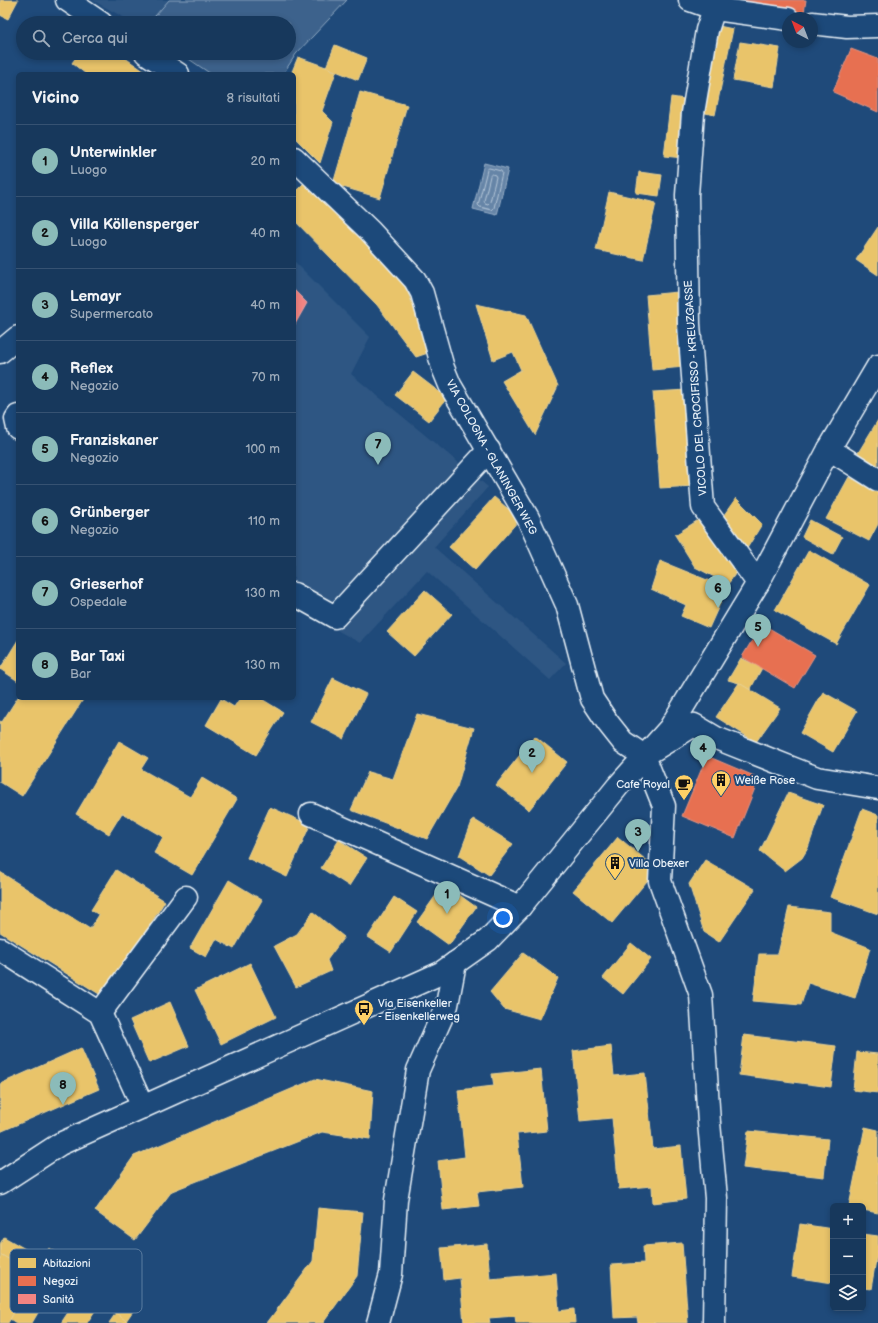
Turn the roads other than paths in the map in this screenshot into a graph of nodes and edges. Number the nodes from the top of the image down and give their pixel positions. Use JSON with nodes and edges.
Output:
{"nodes":[{"id":1,"x":67,"y":0,"type":"edge"},
{"id":2,"x":690,"y":0,"type":"edge"},
{"id":3,"x":716,"y":5,"type":"edge"},
{"id":4,"x":91,"y":16,"type":"edge"},
{"id":5,"x":782,"y":19,"type":"edge"},
{"id":6,"x":818,"y":24,"type":"edge"},
{"id":7,"x":878,"y":26,"type":"edge"},
{"id":8,"x":157,"y":60,"type":"edge"},
{"id":9,"x":175,"y":72,"type":"edge"},
{"id":10,"x":296,"y":160,"type":"edge"},
{"id":11,"x":16,"y":339,"type":"edge"},
{"id":12,"x":0,"y":352,"type":"edge"},
{"id":13,"x":878,"y":366,"type":"edge"},
{"id":14,"x":829,"y":449,"type":"junction"},
{"id":15,"x":489,"y":450,"type":"junction"},
{"id":16,"x":878,"y":480,"type":"edge"},
{"id":17,"x":758,"y":583,"type":"junction"},
{"id":18,"x":296,"y":595,"type":"edge"},
{"id":19,"x":644,"y":756,"type":"junction"},
{"id":20,"x":878,"y":788,"type":"edge"},
{"id":21,"x":311,"y":814,"type":"dead end"},
{"id":22,"x":186,"y":897,"type":"dead end"},
{"id":23,"x":520,"y":907,"type":"junction"},
{"id":24,"x":0,"y":948,"type":"edge"},
{"id":25,"x":455,"y":963,"type":"junction"},
{"id":26,"x":100,"y":1013,"type":"junction"},
{"id":27,"x":143,"y":1106,"type":"junction"},
{"id":28,"x":0,"y":1183,"type":"edge"},
{"id":29,"x":378,"y":1323,"type":"edge"},
{"id":30,"x":714,"y":1323,"type":"edge"}],
"edges":[{"from":1,"to":4,"type":"street"},
{"from":2,"to":3,"type":"street"},
{"from":3,"to":5,"type":"street"},
{"from":3,"to":17,"type":"street","name":"VICOLO DEL CROCIFISSO - KREUZGASSE"},
{"from":6,"to":7,"type":"street"},
{"from":8,"to":9,"type":"street"},
{"from":10,"to":15,"type":"street","name":"VIA COLOGNA - GLANINGER WEG"},
{"from":11,"to":12,"type":"street"},
{"from":13,"to":14,"type":"street"},
{"from":14,"to":16,"type":"street"},
{"from":14,"to":17,"type":"street"},
{"from":15,"to":18,"type":"street"},
{"from":15,"to":19,"type":"street","name":"VIA COLOGNA - GLANINGER WEG"},
{"from":17,"to":19,"type":"street"},
{"from":19,"to":20,"type":"street"},
{"from":19,"to":23,"type":"street"},
{"from":19,"to":30,"type":"street"},
{"from":21,"to":23,"type":"street"},
{"from":22,"to":26,"type":"street"},
{"from":23,"to":25,"type":"street"},
{"from":24,"to":26,"type":"street"},
{"from":25,"to":27,"type":"street"},
{"from":25,"to":29,"type":"street"},
{"from":26,"to":27,"type":"street"},
{"from":27,"to":28,"type":"street"}]}
